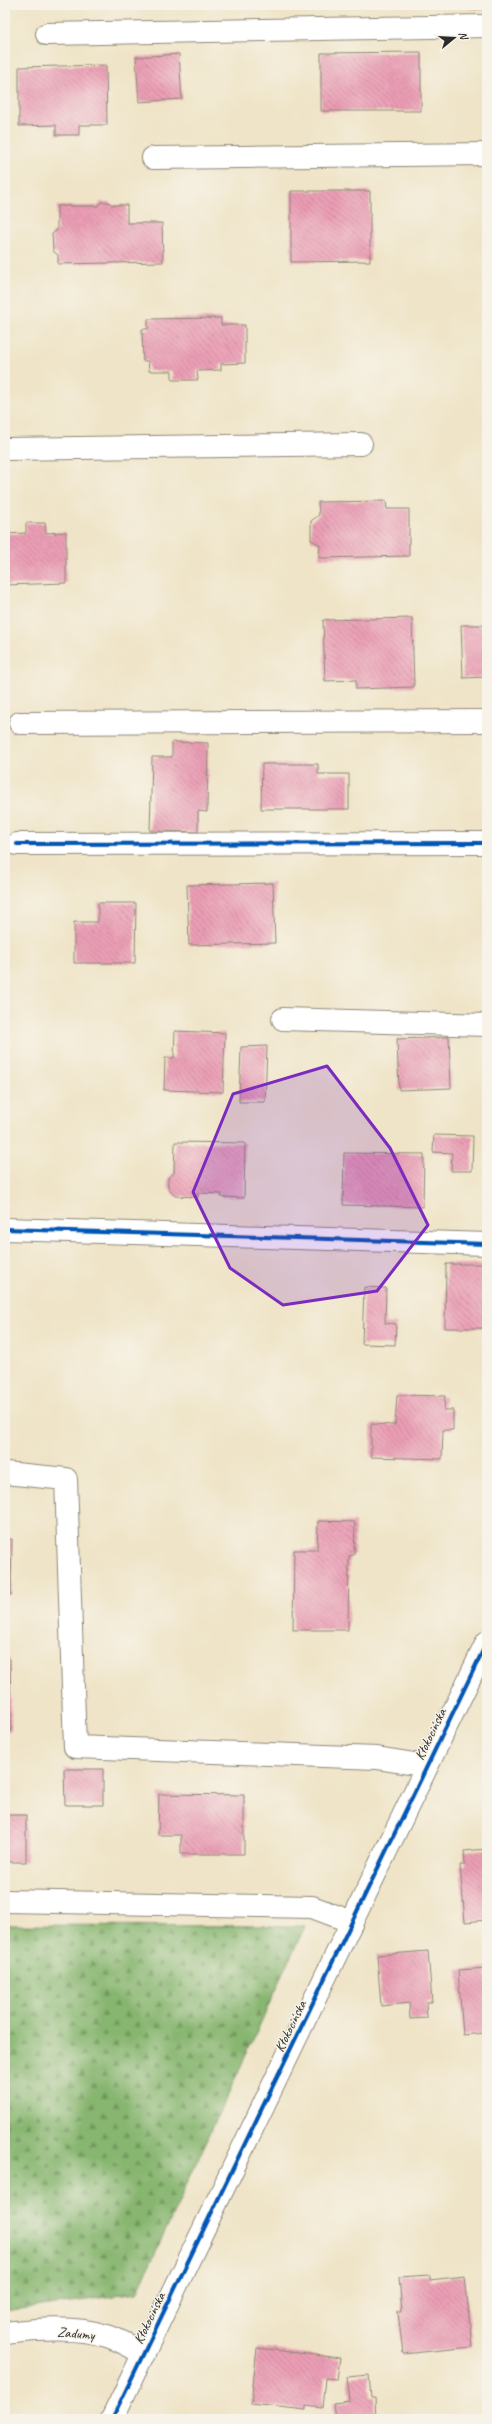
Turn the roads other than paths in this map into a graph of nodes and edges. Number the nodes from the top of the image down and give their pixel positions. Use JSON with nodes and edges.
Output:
{"nodes":[{"id":1,"x":487,"y":26,"type":"edge"},
{"id":2,"x":46,"y":34,"type":"dead end"},
{"id":3,"x":487,"y":154,"type":"edge"},
{"id":4,"x":153,"y":158,"type":"dead end"},
{"id":5,"x":361,"y":444,"type":"dead end"},
{"id":6,"x":5,"y":449,"type":"edge"},
{"id":7,"x":487,"y":721,"type":"edge"},
{"id":8,"x":20,"y":722,"type":"dead end"},
{"id":9,"x":487,"y":843,"type":"edge"},
{"id":10,"x":17,"y":844,"type":"dead end"},
{"id":11,"x":283,"y":1019,"type":"dead end"},
{"id":12,"x":487,"y":1025,"type":"edge"},
{"id":13,"x":5,"y":1229,"type":"edge"},
{"id":14,"x":487,"y":1244,"type":"edge"},
{"id":15,"x":5,"y":1473,"type":"edge"},
{"id":16,"x":487,"y":1642,"type":"edge"},
{"id":17,"x":427,"y":1766,"type":"junction"},
{"id":18,"x":5,"y":1902,"type":"edge"},
{"id":19,"x":352,"y":1922,"type":"junction"},
{"id":20,"x":5,"y":2333,"type":"edge"},
{"id":21,"x":144,"y":2354,"type":"junction"},
{"id":22,"x":112,"y":2419,"type":"edge"}],
"edges":[{"from":1,"to":2,"type":"street"},
{"from":3,"to":4,"type":"street"},
{"from":5,"to":6,"type":"street"},
{"from":7,"to":8,"type":"street"},
{"from":9,"to":10,"type":"street"},
{"from":11,"to":12,"type":"street"},
{"from":13,"to":14,"type":"street"},
{"from":15,"to":17,"type":"street"},
{"from":16,"to":17,"type":"street","name":"Kłokocińska"},
{"from":17,"to":19,"type":"street","name":"Kłokocińska"},
{"from":18,"to":19,"type":"street"},
{"from":19,"to":21,"type":"street","name":"Kłokocińska"},
{"from":20,"to":21,"type":"street","name":"Zadumy"},
{"from":21,"to":22,"type":"street","name":"Kłokocińska"}]}
